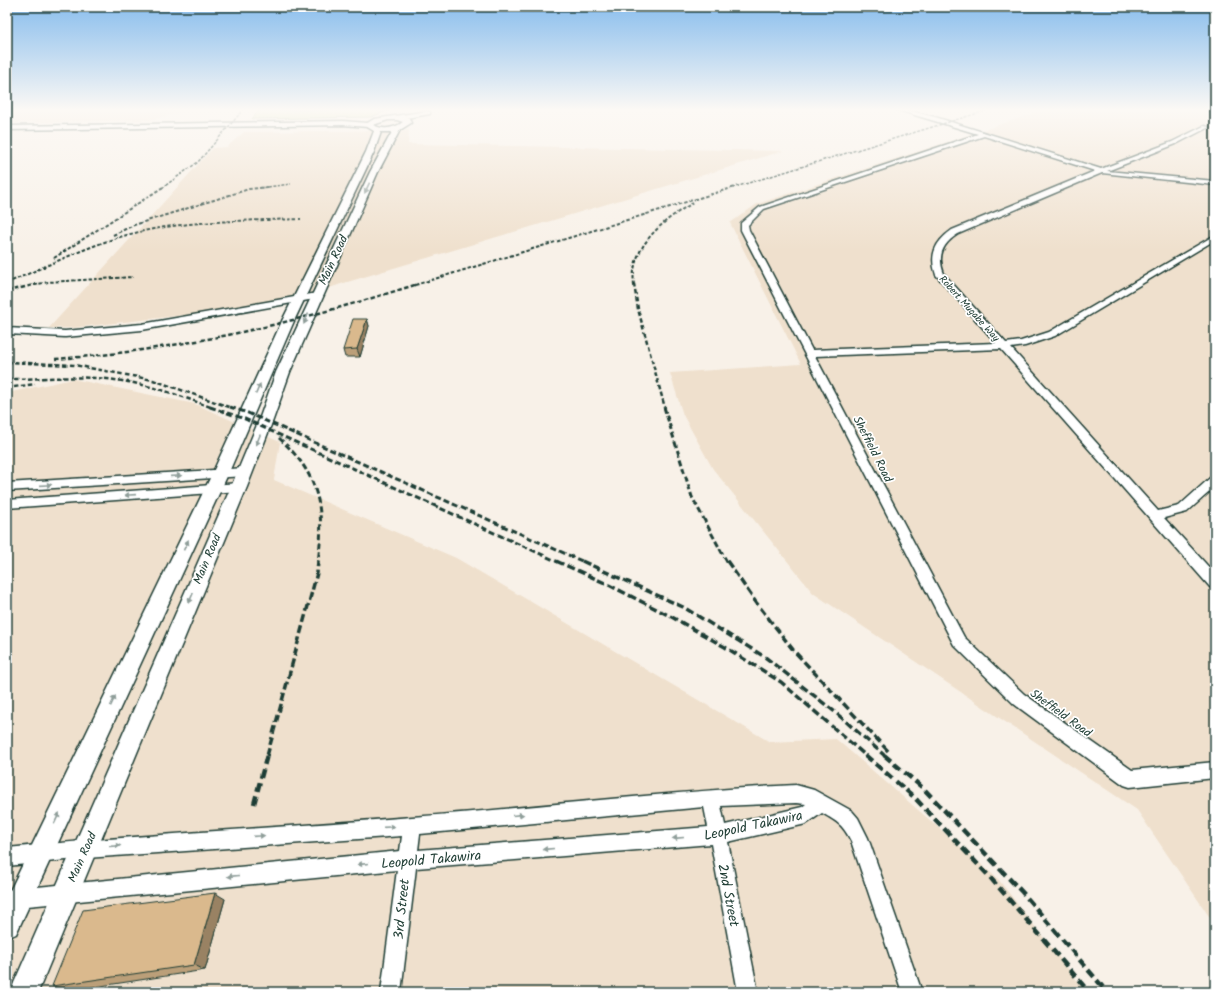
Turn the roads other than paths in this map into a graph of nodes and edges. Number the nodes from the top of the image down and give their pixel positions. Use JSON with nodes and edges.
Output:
{"nodes":[{"id":1,"x":368,"y":157,"type":"edge"},
{"id":2,"x":382,"y":157,"type":"edge"},
{"id":3,"x":915,"y":157,"type":"edge"},
{"id":4,"x":1055,"y":157,"type":"edge"},
{"id":5,"x":1138,"y":157,"type":"edge"},
{"id":6,"x":1101,"y":171,"type":"junction"},
{"id":7,"x":1215,"y":183,"type":"edge"},
{"id":8,"x":337,"y":237,"type":"junction"},
{"id":9,"x":1215,"y":237,"type":"edge"},
{"id":10,"x":317,"y":296,"type":"junction"},
{"id":11,"x":299,"y":300,"type":"junction"},
{"id":12,"x":7,"y":331,"type":"edge"},
{"id":13,"x":1004,"y":346,"type":"junction"},
{"id":14,"x":810,"y":354,"type":"junction"},
{"id":15,"x":221,"y":472,"type":"junction"},
{"id":16,"x":242,"y":479,"type":"junction"},
{"id":17,"x":1215,"y":480,"type":"edge"},
{"id":18,"x":8,"y":488,"type":"edge"},
{"id":19,"x":213,"y":488,"type":"junction"},
{"id":20,"x":7,"y":504,"type":"edge"},
{"id":21,"x":1155,"y":516,"type":"junction"},
{"id":22,"x":1215,"y":583,"type":"edge"},
{"id":23,"x":154,"y":615,"type":"junction"},
{"id":24,"x":183,"y":615,"type":"junction"},
{"id":25,"x":1215,"y":770,"type":"edge"},
{"id":26,"x":711,"y":798,"type":"junction"},
{"id":27,"x":822,"y":803,"type":"junction"},
{"id":28,"x":412,"y":826,"type":"junction"},
{"id":29,"x":718,"y":835,"type":"junction"},
{"id":30,"x":86,"y":849,"type":"junction"},
{"id":31,"x":41,"y":854,"type":"junction"},
{"id":32,"x":7,"y":857,"type":"edge"},
{"id":33,"x":406,"y":860,"type":"junction"},
{"id":34,"x":66,"y":892,"type":"junction"},
{"id":35,"x":13,"y":899,"type":"edge"},
{"id":36,"x":7,"y":925,"type":"edge"},
{"id":37,"x":24,"y":992,"type":"edge"},
{"id":38,"x":391,"y":992,"type":"edge"},
{"id":39,"x":748,"y":992,"type":"edge"},
{"id":40,"x":912,"y":992,"type":"edge"}],
"edges":[{"from":1,"to":8,"type":"main road","name":"Main Road"},
{"from":2,"to":8,"type":"main road","name":"Main Road","one_way":true},
{"from":3,"to":14,"type":"street","name":"Sheffield Road"},
{"from":4,"to":6,"type":"street"},
{"from":5,"to":6,"type":"street","name":"Robert Mugabe Way"},
{"from":6,"to":7,"type":"street"},
{"from":6,"to":13,"type":"street","name":"Robert Mugabe Way"},
{"from":8,"to":10,"type":"main road","name":"Main Road"},
{"from":8,"to":11,"type":"main road","name":"Main Road"},
{"from":9,"to":13,"type":"street"},
{"from":10,"to":11,"type":"street"},
{"from":10,"to":16,"type":"main road","name":"Main Road","one_way":true},
{"from":11,"to":12,"type":"street"},
{"from":15,"to":11,"type":"main road","name":"Main Road","one_way":true},
{"from":13,"to":14,"type":"street"},
{"from":13,"to":21,"type":"street","name":"Robert Mugabe Way"},
{"from":14,"to":25,"type":"street","name":"Sheffield Road"},
{"from":15,"to":16,"type":"street"},
{"from":18,"to":15,"type":"street","one_way":true},
{"from":15,"to":19,"type":"main road","name":"Main Road"},
{"from":16,"to":19,"type":"street"},
{"from":16,"to":24,"type":"main road","name":"Main Road","one_way":true},
{"from":17,"to":21,"type":"street"},
{"from":19,"to":20,"type":"street","one_way":true},
{"from":23,"to":19,"type":"main road","name":"Main Road","one_way":true},
{"from":21,"to":22,"type":"street","name":"Robert Mugabe Way"},
{"from":23,"to":24,"type":"main road"},
{"from":31,"to":23,"type":"main road","name":"Main Road","one_way":true},
{"from":24,"to":30,"type":"main road","name":"Main Road"},
{"from":26,"to":27,"type":"street","name":"Leopold Takawira"},
{"from":28,"to":26,"type":"street","name":"Leopold Takawira","one_way":true},
{"from":26,"to":29,"type":"street","name":"2nd Street"},
{"from":27,"to":29,"type":"street","name":"Leopold Takawira"},
{"from":27,"to":40,"type":"street"},
{"from":30,"to":28,"type":"street","name":"Leopold Takawira","one_way":true},
{"from":28,"to":33,"type":"street","name":"3rd Street"},
{"from":29,"to":33,"type":"street","name":"Leopold Takawira","one_way":true},
{"from":29,"to":39,"type":"street","name":"2nd Street"},
{"from":30,"to":31,"type":"street","name":"Leopold Takawira"},
{"from":30,"to":34,"type":"main road","name":"Main Road"},
{"from":31,"to":32,"type":"street","name":"Leopold Takawira"},
{"from":31,"to":35,"type":"main road","name":"Main Road"},
{"from":33,"to":34,"type":"street","name":"Leopold Takawira","one_way":true},
{"from":33,"to":38,"type":"street","name":"3rd Street"},
{"from":34,"to":35,"type":"street","name":"Leopold Takawira"},
{"from":34,"to":37,"type":"main road","name":"Main Road"},
{"from":35,"to":36,"type":"main road","name":"Main Road"}]}
